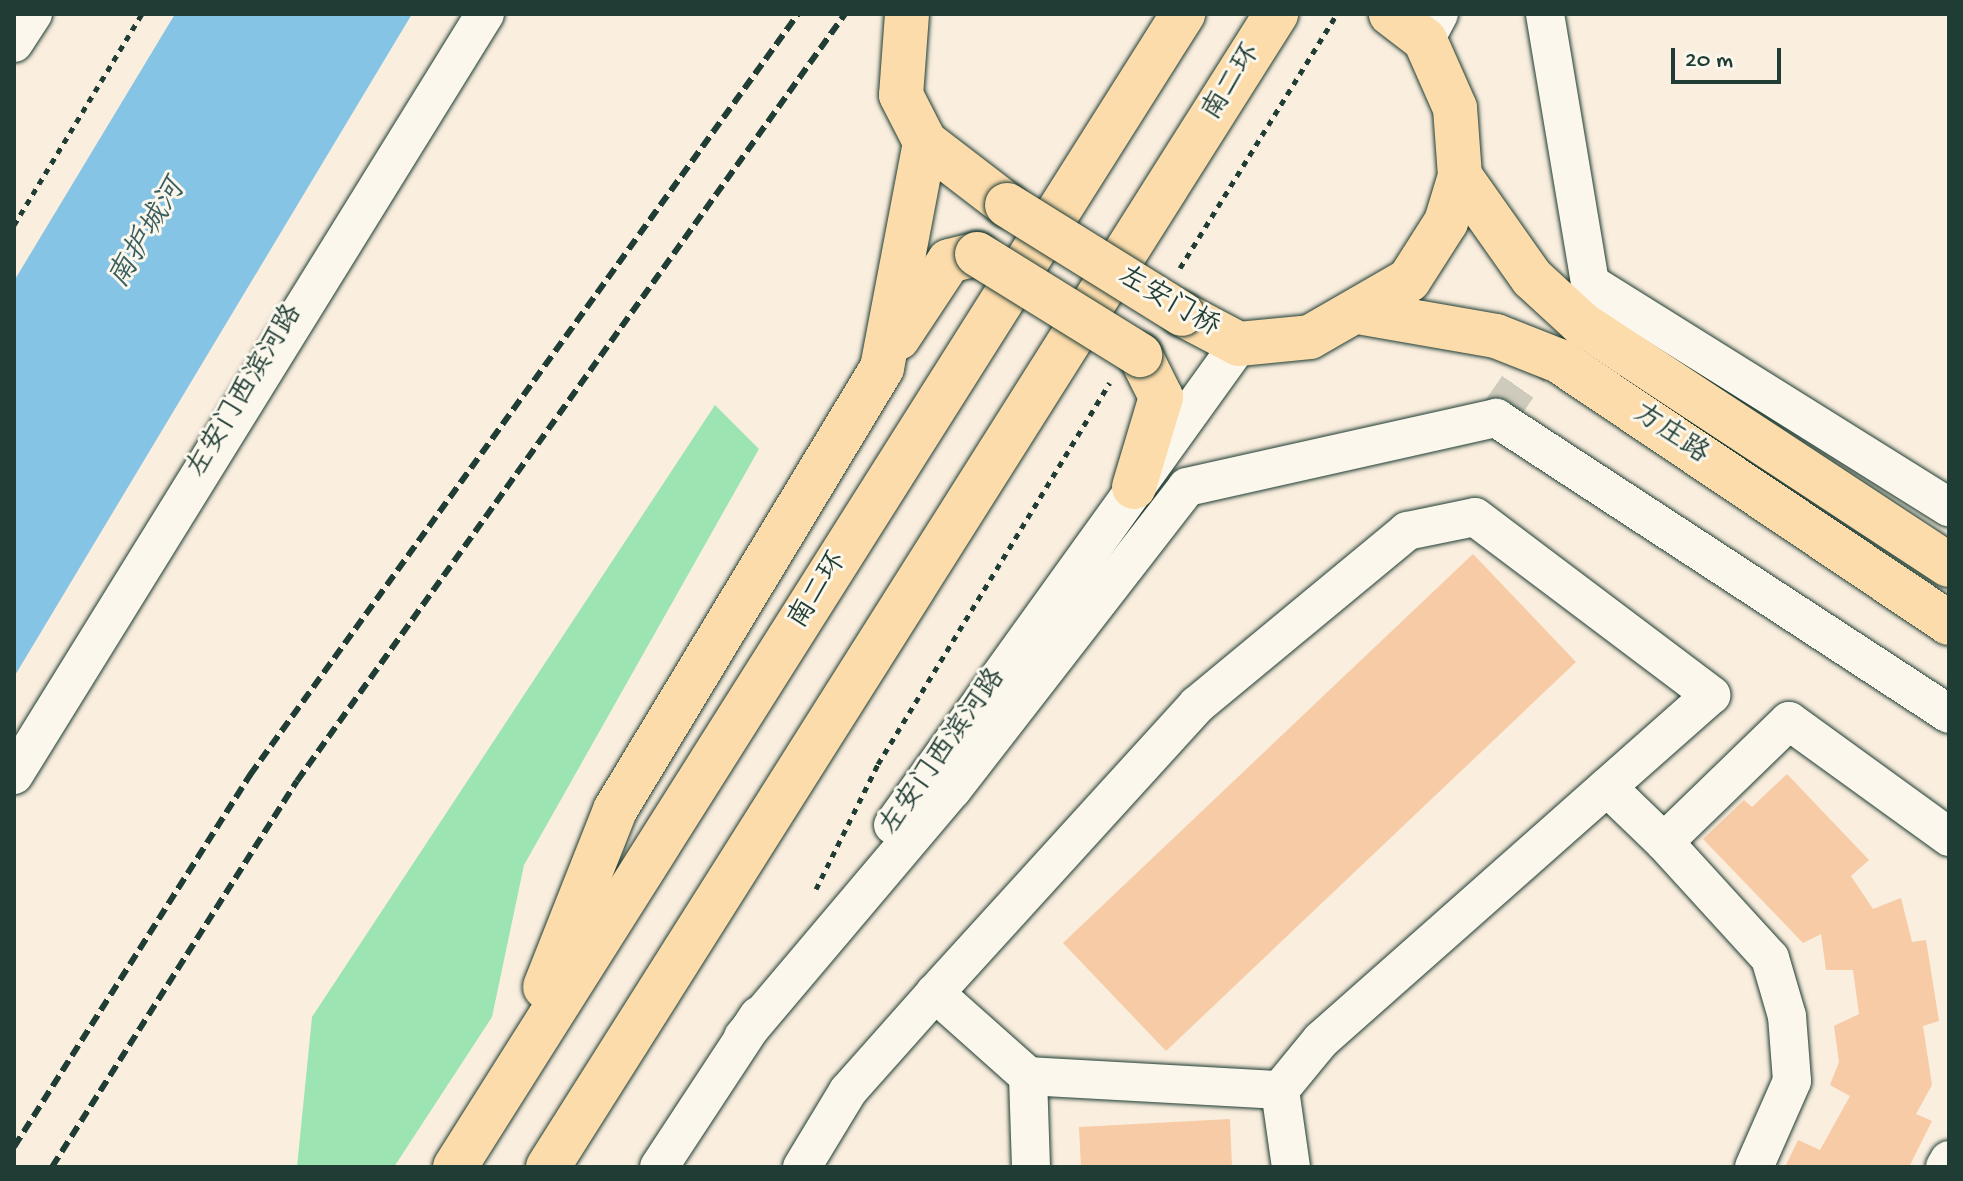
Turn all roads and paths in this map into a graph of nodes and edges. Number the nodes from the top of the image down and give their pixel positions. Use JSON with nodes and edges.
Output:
{"nodes":[{"id":1,"x":33,"y":14,"type":"edge"},
{"id":2,"x":142,"y":14,"type":"edge"},
{"id":3,"x":485,"y":14,"type":"edge"},
{"id":4,"x":907,"y":14,"type":"edge"},
{"id":5,"x":1183,"y":14,"type":"edge"},
{"id":6,"x":1276,"y":14,"type":"edge"},
{"id":7,"x":1337,"y":14,"type":"edge"},
{"id":8,"x":1391,"y":14,"type":"edge"},
{"id":9,"x":1545,"y":14,"type":"edge"},
{"id":10,"x":1432,"y":27,"type":"edge"},
{"id":11,"x":14,"y":43,"type":"edge"},
{"id":12,"x":925,"y":142,"type":"junction"},
{"id":13,"x":1460,"y":176,"type":"junction"},
{"id":14,"x":14,"y":225,"type":"edge"},
{"id":15,"x":1179,"y":294,"type":"junction"},
{"id":16,"x":1364,"y":313,"type":"junction"},
{"id":17,"x":1239,"y":344,"type":"junction"},
{"id":18,"x":1129,"y":363,"type":"junction"},
{"id":19,"x":882,"y":368,"type":"junction"},
{"id":20,"x":1134,"y":487,"type":"junction"},
{"id":21,"x":1949,"y":507,"type":"edge"},
{"id":22,"x":1949,"y":565,"type":"edge"},
{"id":23,"x":1949,"y":623,"type":"edge"},
{"id":24,"x":1949,"y":714,"type":"edge"},
{"id":25,"x":14,"y":775,"type":"edge"},
{"id":26,"x":1607,"y":787,"type":"junction"},
{"id":27,"x":1949,"y":837,"type":"edge"},
{"id":28,"x":1664,"y":842,"type":"junction"},
{"id":29,"x":810,"y":901,"type":"dead end"},
{"id":30,"x":935,"y":993,"type":"junction"},
{"id":31,"x":743,"y":1037,"type":"junction"},
{"id":32,"x":1028,"y":1076,"type":"junction"},
{"id":33,"x":508,"y":1083,"type":"junction"},
{"id":34,"x":1280,"y":1090,"type":"junction"},
{"id":35,"x":1949,"y":1160,"type":"edge"},
{"id":36,"x":455,"y":1167,"type":"edge"},
{"id":37,"x":548,"y":1167,"type":"edge"},
{"id":38,"x":659,"y":1167,"type":"edge"},
{"id":39,"x":802,"y":1167,"type":"edge"},
{"id":40,"x":1031,"y":1167,"type":"edge"},
{"id":41,"x":1291,"y":1167,"type":"edge"},
{"id":42,"x":1754,"y":1167,"type":"edge"},
{"id":43,"x":1945,"y":1167,"type":"edge"}],
"edges":[{"from":1,"to":11,"type":"street"},
{"from":2,"to":14,"type":"path"},
{"from":3,"to":25,"type":"street","name":"左安门西滨河路"},
{"from":4,"to":12,"type":"main road","name":"左安门桥"},
{"from":5,"to":33,"type":"main road","name":"南二环"},
{"from":6,"to":37,"type":"main road","name":"南二环"},
{"from":7,"to":15,"type":"path"},
{"from":8,"to":10,"type":"main road","name":"左安门桥"},
{"from":9,"to":21,"type":"street"},
{"from":10,"to":13,"type":"main road","name":"左安门桥"},
{"from":12,"to":15,"type":"main road","name":"左安门桥","bridge":true},
{"from":12,"to":19,"type":"main road"},
{"from":13,"to":16,"type":"main road","name":"左安门桥"},
{"from":13,"to":22,"type":"main road","name":"方庄路"},
{"from":15,"to":17,"type":"main road","name":"左安门桥"},
{"from":16,"to":17,"type":"main road","name":"左安门桥"},
{"from":16,"to":23,"type":"main road","name":"方庄路"},
{"from":17,"to":20,"type":"street","name":"左安门西滨河路"},
{"from":18,"to":19,"type":"main road","bridge":true},
{"from":18,"to":20,"type":"main road"},
{"from":18,"to":29,"type":"path"},
{"from":19,"to":33,"type":"main road"},
{"from":20,"to":31,"type":"street","name":"左安门西滨河路"},
{"from":24,"to":31,"type":"street"},
{"from":26,"to":28,"type":"street"},
{"from":26,"to":30,"type":"street"},
{"from":26,"to":34,"type":"street"},
{"from":27,"to":28,"type":"street"},
{"from":28,"to":42,"type":"street"},
{"from":30,"to":32,"type":"street"},
{"from":30,"to":39,"type":"street"},
{"from":31,"to":38,"type":"street","name":"左安门西滨河路"},
{"from":32,"to":34,"type":"street"},
{"from":32,"to":40,"type":"street"},
{"from":33,"to":36,"type":"main road","name":"南二环"},
{"from":34,"to":41,"type":"street"},
{"from":35,"to":43,"type":"street"}]}
